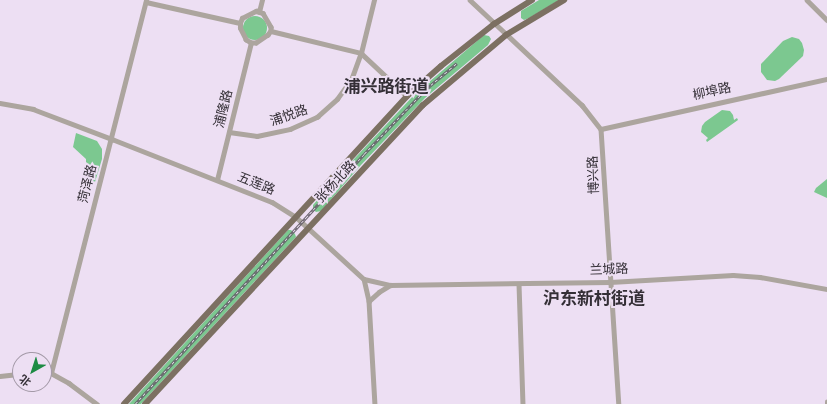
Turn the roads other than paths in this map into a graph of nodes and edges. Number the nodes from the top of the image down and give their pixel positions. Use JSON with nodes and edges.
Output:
{"nodes":[{"id":1,"x":262,"y":0,"type":"edge"},
{"id":2,"x":374,"y":0,"type":"edge"},
{"id":3,"x":470,"y":0,"type":"edge"},
{"id":4,"x":532,"y":0,"type":"edge"},
{"id":5,"x":564,"y":0,"type":"edge"},
{"id":6,"x":807,"y":0,"type":"edge"},
{"id":7,"x":146,"y":1,"type":"edge"},
{"id":8,"x":259,"y":12,"type":"junction"},
{"id":9,"x":827,"y":20,"type":"edge"},
{"id":10,"x":240,"y":23,"type":"junction"},
{"id":11,"x":494,"y":24,"type":"junction"},
{"id":12,"x":271,"y":31,"type":"junction"},
{"id":13,"x":506,"y":35,"type":"junction"},
{"id":14,"x":251,"y":43,"type":"junction"},
{"id":15,"x":361,"y":53,"type":"junction"},
{"id":16,"x":827,"y":79,"type":"edge"},
{"id":17,"x":407,"y":96,"type":"junction"},
{"id":18,"x":0,"y":104,"type":"edge"},
{"id":19,"x":601,"y":129,"type":"junction"},
{"id":20,"x":230,"y":132,"type":"junction"},
{"id":21,"x":112,"y":139,"type":"junction"},
{"id":22,"x":217,"y":180,"type":"junction"},
{"id":23,"x":296,"y":217,"type":"junction"},
{"id":24,"x":308,"y":228,"type":"junction"},
{"id":25,"x":364,"y":279,"type":"junction"},
{"id":26,"x":610,"y":282,"type":"junction"},
{"id":27,"x":520,"y":284,"type":"junction"},
{"id":28,"x":390,"y":286,"type":"junction"},
{"id":29,"x":827,"y":289,"type":"edge"},
{"id":30,"x":369,"y":301,"type":"junction"},
{"id":31,"x":52,"y":370,"type":"edge"},
{"id":32,"x":12,"y":375,"type":"edge"},
{"id":33,"x":52,"y":375,"type":"edge"},
{"id":34,"x":0,"y":376,"type":"edge"},
{"id":35,"x":97,"y":404,"type":"edge"},
{"id":36,"x":124,"y":404,"type":"edge"},
{"id":37,"x":145,"y":404,"type":"edge"},
{"id":38,"x":375,"y":404,"type":"edge"},
{"id":39,"x":523,"y":404,"type":"edge"},
{"id":40,"x":618,"y":404,"type":"edge"}],
"edges":[{"from":1,"to":8,"type":"street"},
{"from":2,"to":15,"type":"street","name":"浦悦路"},
{"from":3,"to":11,"type":"street"},
{"from":4,"to":11,"type":"main road","name":"张杨北路"},
{"from":5,"to":13,"type":"main road","name":"张杨北路"},
{"from":6,"to":9,"type":"street"},
{"from":7,"to":10,"type":"street"},
{"from":7,"to":21,"type":"street","name":"菏泽路"},
{"from":8,"to":10,"type":"street"},
{"from":8,"to":12,"type":"street"},
{"from":10,"to":14,"type":"street"},
{"from":11,"to":13,"type":"street"},
{"from":11,"to":17,"type":"main road","name":"张杨北路"},
{"from":12,"to":14,"type":"street"},
{"from":12,"to":15,"type":"street"},
{"from":13,"to":19,"type":"street"},
{"from":13,"to":24,"type":"main road","name":"张杨北路"},
{"from":14,"to":20,"type":"street","name":"浦隆路"},
{"from":15,"to":17,"type":"street"},
{"from":15,"to":20,"type":"street","name":"浦悦路"},
{"from":16,"to":19,"type":"street","name":"柳埠路"},
{"from":17,"to":23,"type":"main road","name":"张杨北路"},
{"from":18,"to":21,"type":"street","name":"五莲路"},
{"from":19,"to":26,"type":"street","name":"博兴路"},
{"from":20,"to":22,"type":"street","name":"浦隆路"},
{"from":21,"to":22,"type":"street","name":"五莲路"},
{"from":21,"to":31,"type":"street","name":"菏泽路"},
{"from":22,"to":23,"type":"street","name":"五莲路"},
{"from":23,"to":24,"type":"street","name":"五莲路"},
{"from":23,"to":36,"type":"main road","name":"张杨北路"},
{"from":24,"to":25,"type":"street","name":"五莲路"},
{"from":24,"to":37,"type":"main road","name":"张杨北路"},
{"from":25,"to":28,"type":"street","name":"兰城路"},
{"from":25,"to":30,"type":"street"},
{"from":26,"to":27,"type":"street","name":"兰城路"},
{"from":26,"to":29,"type":"street","name":"兰城路"},
{"from":26,"to":40,"type":"street","name":"博兴路"},
{"from":27,"to":28,"type":"street","name":"兰城路"},
{"from":27,"to":39,"type":"street"},
{"from":28,"to":30,"type":"street"},
{"from":30,"to":38,"type":"street"},
{"from":32,"to":34,"type":"street"},
{"from":33,"to":35,"type":"street"}]}
